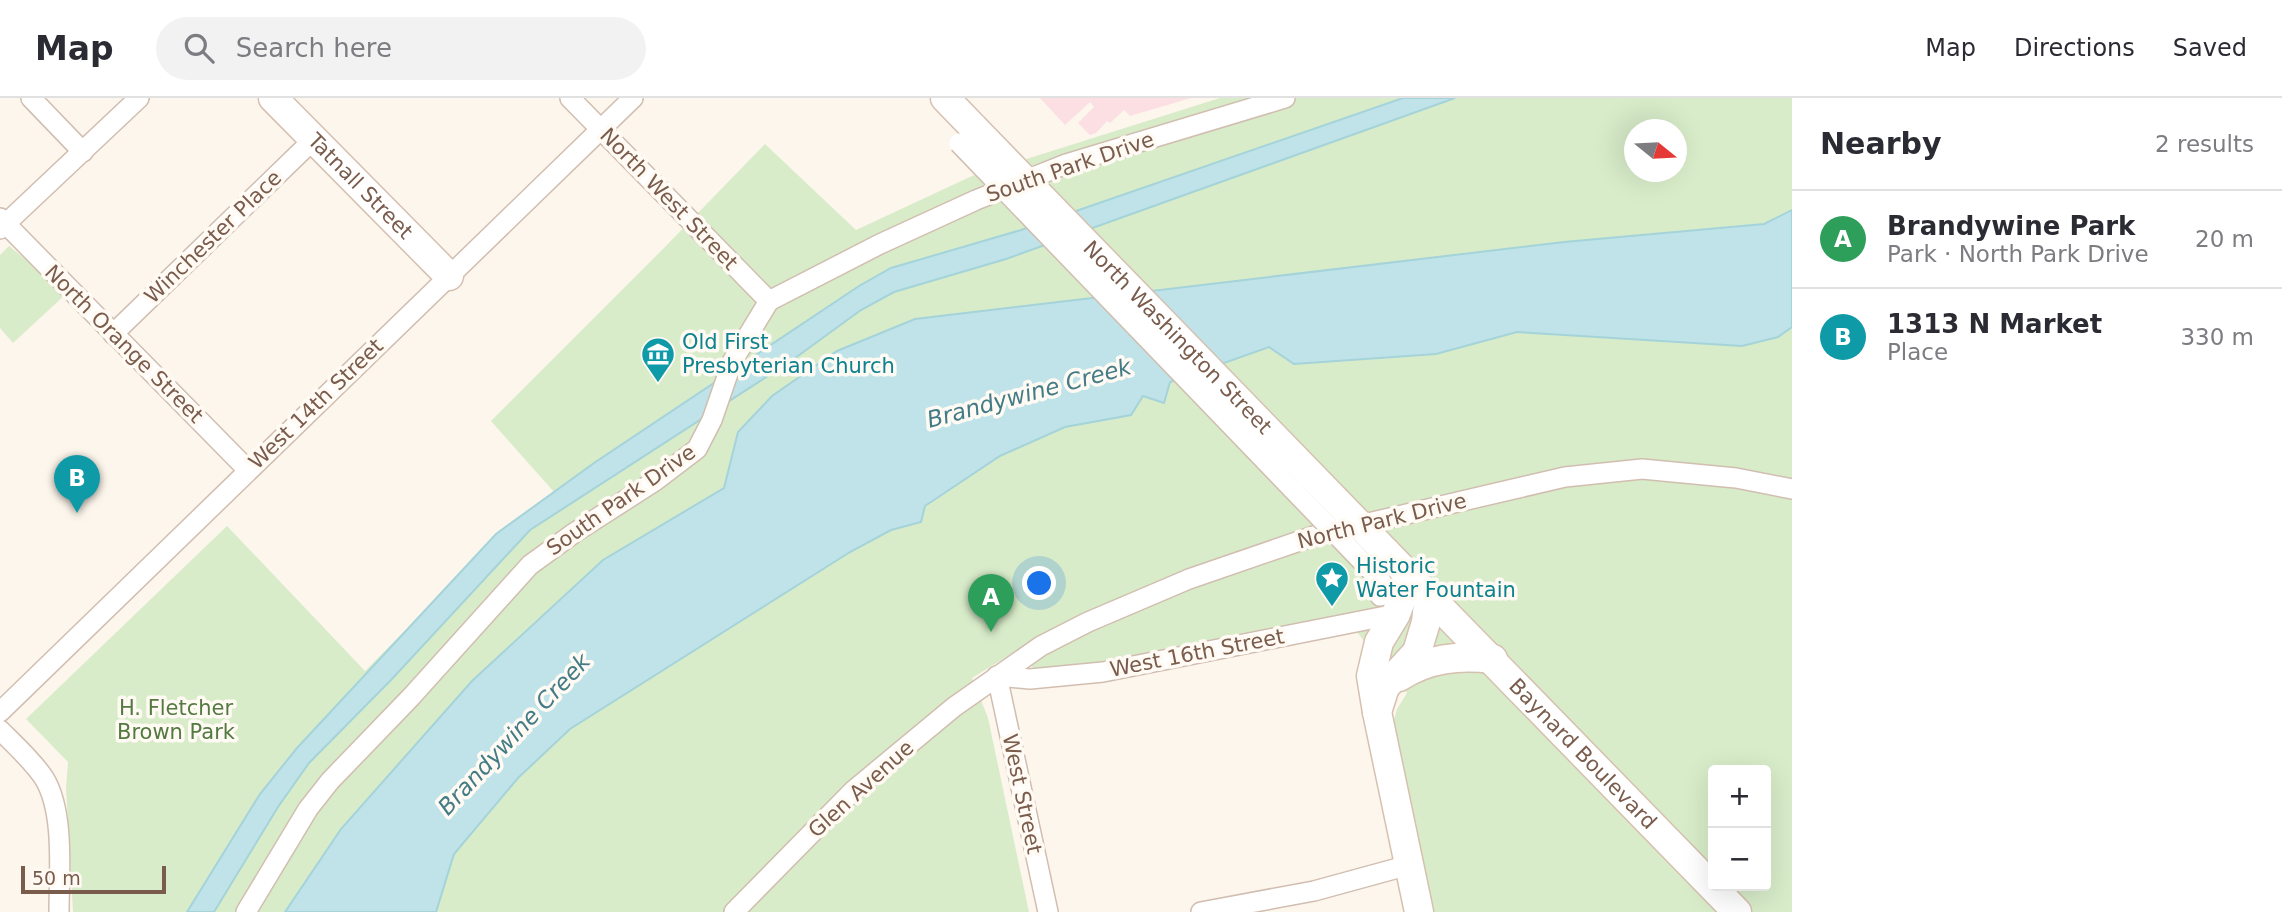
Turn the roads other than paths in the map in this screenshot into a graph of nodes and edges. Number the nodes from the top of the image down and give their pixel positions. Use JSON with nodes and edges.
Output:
{"nodes":[{"id":1,"x":31,"y":98,"type":"edge"},
{"id":2,"x":139,"y":98,"type":"edge"},
{"id":3,"x":272,"y":98,"type":"edge"},
{"id":4,"x":570,"y":98,"type":"edge"},
{"id":5,"x":633,"y":98,"type":"edge"},
{"id":6,"x":944,"y":98,"type":"edge"},
{"id":7,"x":1286,"y":98,"type":"edge"},
{"id":8,"x":601,"y":129,"type":"junction"},
{"id":9,"x":966,"y":136,"type":"junction"},
{"id":10,"x":313,"y":140,"type":"junction"},
{"id":11,"x":83,"y":152,"type":"junction"},
{"id":12,"x":2,"y":224,"type":"edge"},
{"id":13,"x":449,"y":276,"type":"junction"},
{"id":14,"x":769,"y":301,"type":"junction"},
{"id":15,"x":113,"y":334,"type":"junction"},
{"id":16,"x":248,"y":470,"type":"junction"},
{"id":17,"x":1792,"y":489,"type":"edge"},
{"id":18,"x":1419,"y":585,"type":"junction"},
{"id":19,"x":1386,"y":597,"type":"junction"},
{"id":20,"x":1493,"y":659,"type":"junction"},
{"id":21,"x":997,"y":676,"type":"junction"},
{"id":22,"x":1381,"y":699,"type":"junction"},
{"id":23,"x":0,"y":712,"type":"edge"},
{"id":24,"x":0,"y":730,"type":"edge"},
{"id":25,"x":1409,"y":865,"type":"junction"},
{"id":26,"x":59,"y":912,"type":"edge"},
{"id":27,"x":246,"y":912,"type":"edge"},
{"id":28,"x":734,"y":912,"type":"edge"},
{"id":29,"x":1048,"y":912,"type":"edge"},
{"id":30,"x":1201,"y":912,"type":"edge"},
{"id":31,"x":1419,"y":912,"type":"edge"},
{"id":32,"x":1737,"y":912,"type":"edge"}],
"edges":[{"from":1,"to":11,"type":"street"},
{"from":2,"to":11,"type":"street"},
{"from":3,"to":10,"type":"main road","name":"Tatnall Street"},
{"from":4,"to":8,"type":"street","name":"North West Street"},
{"from":5,"to":8,"type":"street","name":"West 14th Street"},
{"from":6,"to":9,"type":"main road","name":"North Washington Street"},
{"from":7,"to":14,"type":"street","name":"South Park Drive"},
{"from":8,"to":13,"type":"street","name":"West 14th Street"},
{"from":8,"to":14,"type":"street","name":"North West Street"},
{"from":9,"to":18,"type":"main road","name":"North Washington Street","bridge":true},
{"from":9,"to":19,"type":"street","bridge":true},
{"from":10,"to":13,"type":"main road","name":"Tatnall Street"},
{"from":10,"to":15,"type":"street","name":"Winchester Place"},
{"from":11,"to":12,"type":"street"},
{"from":12,"to":15,"type":"street","name":"North Orange Street"},
{"from":13,"to":16,"type":"street","name":"West 14th Street"},
{"from":14,"to":27,"type":"street","name":"South Park Drive"},
{"from":15,"to":16,"type":"street","name":"North Orange Street"},
{"from":16,"to":23,"type":"street","name":"West 14th Street"},
{"from":17,"to":21,"type":"street","name":"North Park Drive"},
{"from":18,"to":19,"type":"main road"},
{"from":18,"to":20,"type":"main road","name":"Baynard Boulevard"},
{"from":18,"to":22,"type":"main road"},
{"from":19,"to":21,"type":"street","name":"West 16th Street"},
{"from":19,"to":22,"type":"main road"},
{"from":20,"to":22,"type":"main road"},
{"from":20,"to":32,"type":"main road","name":"Baynard Boulevard"},
{"from":21,"to":28,"type":"street","name":"Glen Avenue"},
{"from":21,"to":29,"type":"street","name":"West Street"},
{"from":22,"to":25,"type":"main road"},
{"from":24,"to":26,"type":"street"},
{"from":25,"to":30,"type":"street"},
{"from":25,"to":31,"type":"main road"}]}
